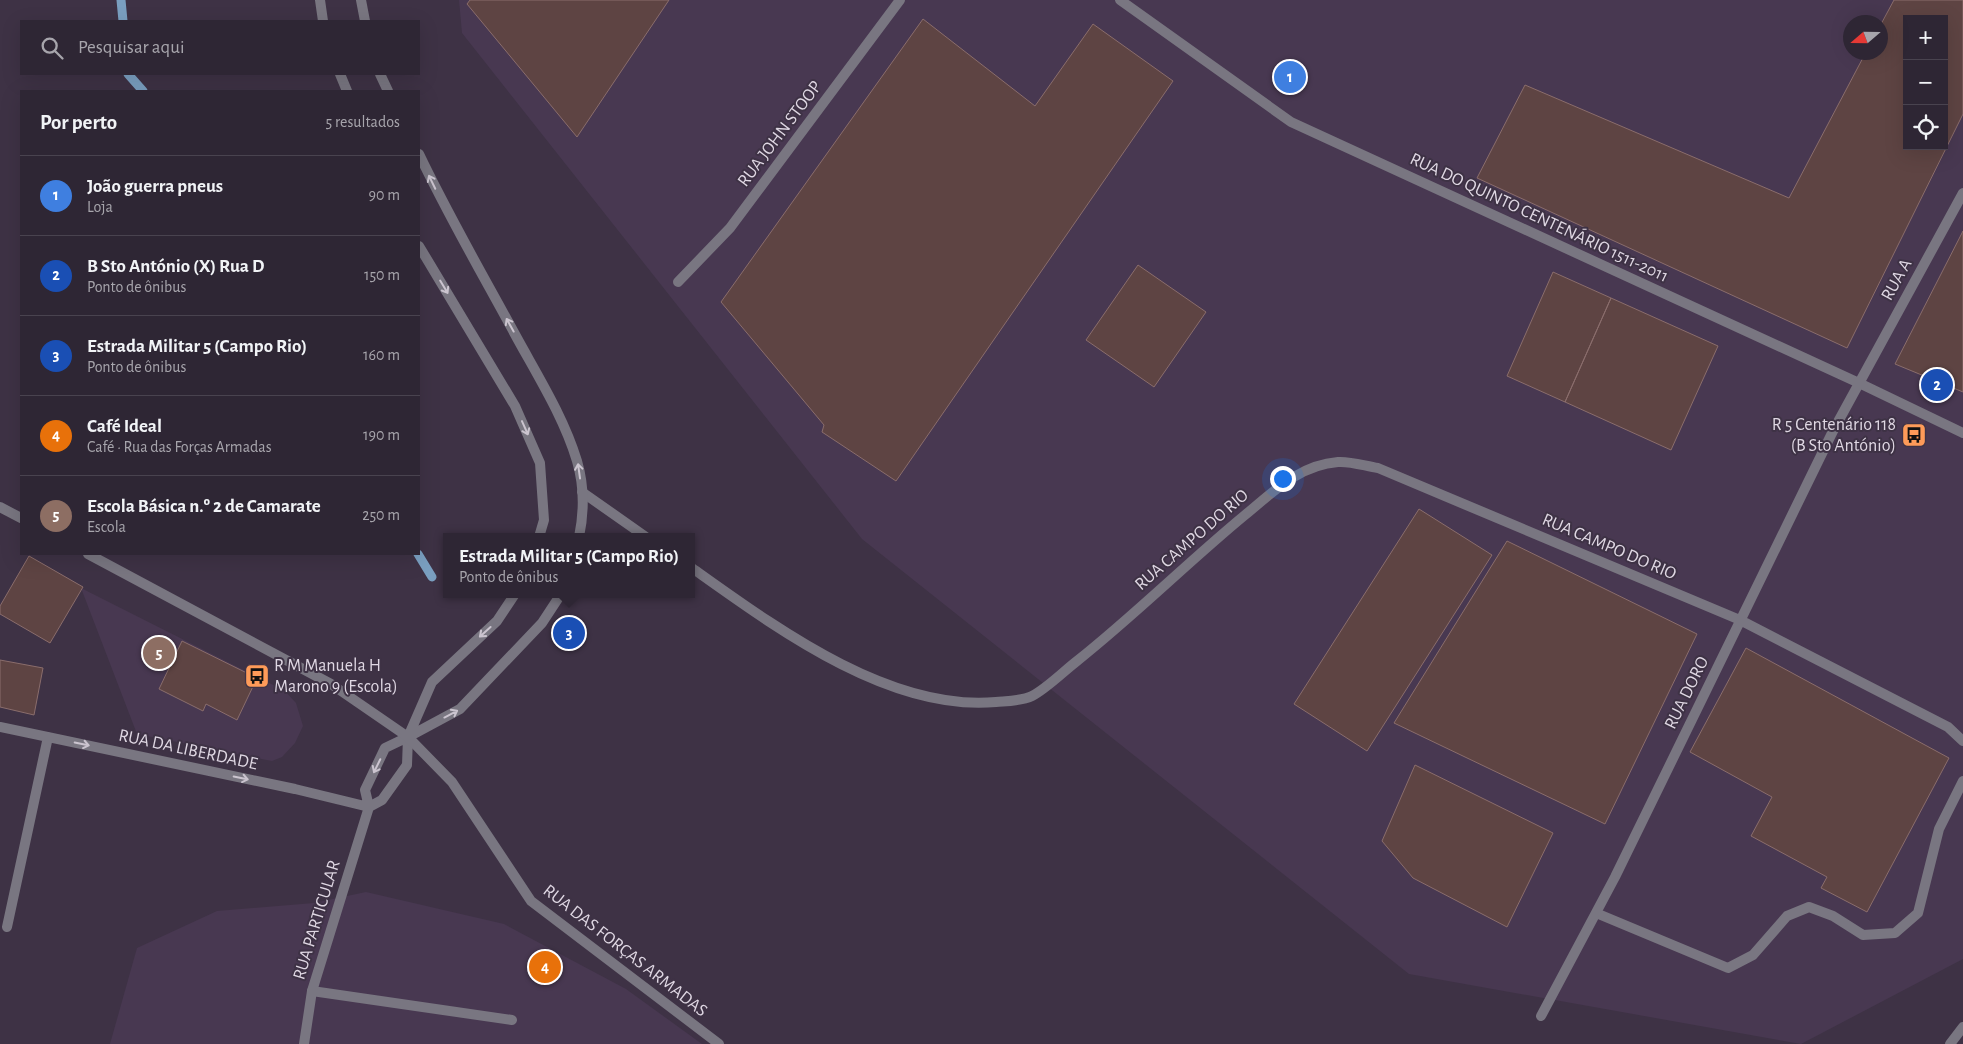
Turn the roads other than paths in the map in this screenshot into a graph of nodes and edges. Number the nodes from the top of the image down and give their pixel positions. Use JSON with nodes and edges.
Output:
{"nodes":[{"id":1,"x":320,"y":0,"type":"edge"},
{"id":2,"x":361,"y":0,"type":"edge"},
{"id":3,"x":900,"y":0,"type":"edge"},
{"id":4,"x":1120,"y":0,"type":"edge"},
{"id":5,"x":323,"y":20,"type":"edge"},
{"id":6,"x":365,"y":20,"type":"edge"},
{"id":7,"x":340,"y":75,"type":"edge"},
{"id":8,"x":380,"y":75,"type":"edge"},
{"id":9,"x":346,"y":90,"type":"edge"},
{"id":10,"x":388,"y":90,"type":"edge"},
{"id":11,"x":420,"y":156,"type":"edge"},
{"id":12,"x":1963,"y":193,"type":"edge"},
{"id":13,"x":420,"y":248,"type":"edge"},
{"id":14,"x":678,"y":282,"type":"dead end"},
{"id":15,"x":1859,"y":382,"type":"junction"},
{"id":16,"x":1963,"y":433,"type":"edge"},
{"id":17,"x":582,"y":492,"type":"junction"},
{"id":18,"x":0,"y":507,"type":"edge"},
{"id":19,"x":20,"y":517,"type":"edge"},
{"id":20,"x":540,"y":533,"type":"edge"},
{"id":21,"x":580,"y":533,"type":"edge"},
{"id":22,"x":640,"y":533,"type":"edge"},
{"id":23,"x":90,"y":555,"type":"edge"},
{"id":24,"x":695,"y":570,"type":"edge"},
{"id":25,"x":512,"y":598,"type":"edge"},
{"id":26,"x":558,"y":598,"type":"edge"},
{"id":27,"x":1740,"y":620,"type":"junction"},
{"id":28,"x":0,"y":727,"type":"edge"},
{"id":29,"x":48,"y":737,"type":"junction"},
{"id":30,"x":408,"y":737,"type":"junction"},
{"id":31,"x":1963,"y":741,"type":"edge"},
{"id":32,"x":1963,"y":782,"type":"edge"},
{"id":33,"x":369,"y":807,"type":"junction"},
{"id":34,"x":1596,"y":913,"type":"junction"},
{"id":35,"x":7,"y":927,"type":"dead end"},
{"id":36,"x":312,"y":991,"type":"junction"},
{"id":37,"x":1541,"y":1016,"type":"dead end"},
{"id":38,"x":512,"y":1020,"type":"dead end"},
{"id":39,"x":1963,"y":1027,"type":"edge"},
{"id":40,"x":304,"y":1044,"type":"edge"},
{"id":41,"x":719,"y":1044,"type":"edge"},
{"id":42,"x":1950,"y":1044,"type":"edge"}],
"edges":[{"from":1,"to":5,"type":"street"},
{"from":2,"to":6,"type":"street"},
{"from":3,"to":14,"type":"street","name":"RUA JOHN STOOP"},
{"from":4,"to":15,"type":"street","name":"RUA DO QUINTO CENTENÁRIO 1511-2011"},
{"from":7,"to":9,"type":"street"},
{"from":8,"to":10,"type":"street"},
{"from":17,"to":11,"type":"street","one_way":true},
{"from":12,"to":15,"type":"street","name":"RUA A"},
{"from":13,"to":20,"type":"street","one_way":true},
{"from":15,"to":16,"type":"street","name":"RUA DO QUINTO CENTENÁRIO 1511-2011"},
{"from":15,"to":27,"type":"street","name":"RUA DORO"},
{"from":17,"to":21,"type":"street"},
{"from":17,"to":22,"type":"street"},
{"from":18,"to":19,"type":"street"},
{"from":23,"to":30,"type":"street","name":"RUA DAS FORÇAS ARMADAS"},
{"from":24,"to":27,"type":"street","name":"RUA CAMPO DO RIO"},
{"from":25,"to":30,"type":"street","one_way":true},
{"from":30,"to":26,"type":"street","name":"RUA PARTICULAR","one_way":true},
{"from":27,"to":31,"type":"street","name":"RUA CAMPO DO RIO"},
{"from":27,"to":34,"type":"street","name":"RUA DORO"},
{"from":28,"to":29,"type":"street","name":"RUA DA LIBERDADE"},
{"from":29,"to":33,"type":"street","name":"RUA DA LIBERDADE","one_way":true},
{"from":29,"to":35,"type":"street"},
{"from":30,"to":33,"type":"street"},
{"from":30,"to":33,"type":"street","name":"RUA PARTICULAR","one_way":true},
{"from":30,"to":41,"type":"street","name":"RUA DAS FORÇAS ARMADAS"},
{"from":32,"to":34,"type":"street"},
{"from":33,"to":36,"type":"street","name":"RUA PARTICULAR"},
{"from":34,"to":37,"type":"street","name":"RUA DORO"},
{"from":36,"to":38,"type":"street"},
{"from":36,"to":40,"type":"street","name":"RUA PARTICULAR"},
{"from":39,"to":42,"type":"street"}]}
